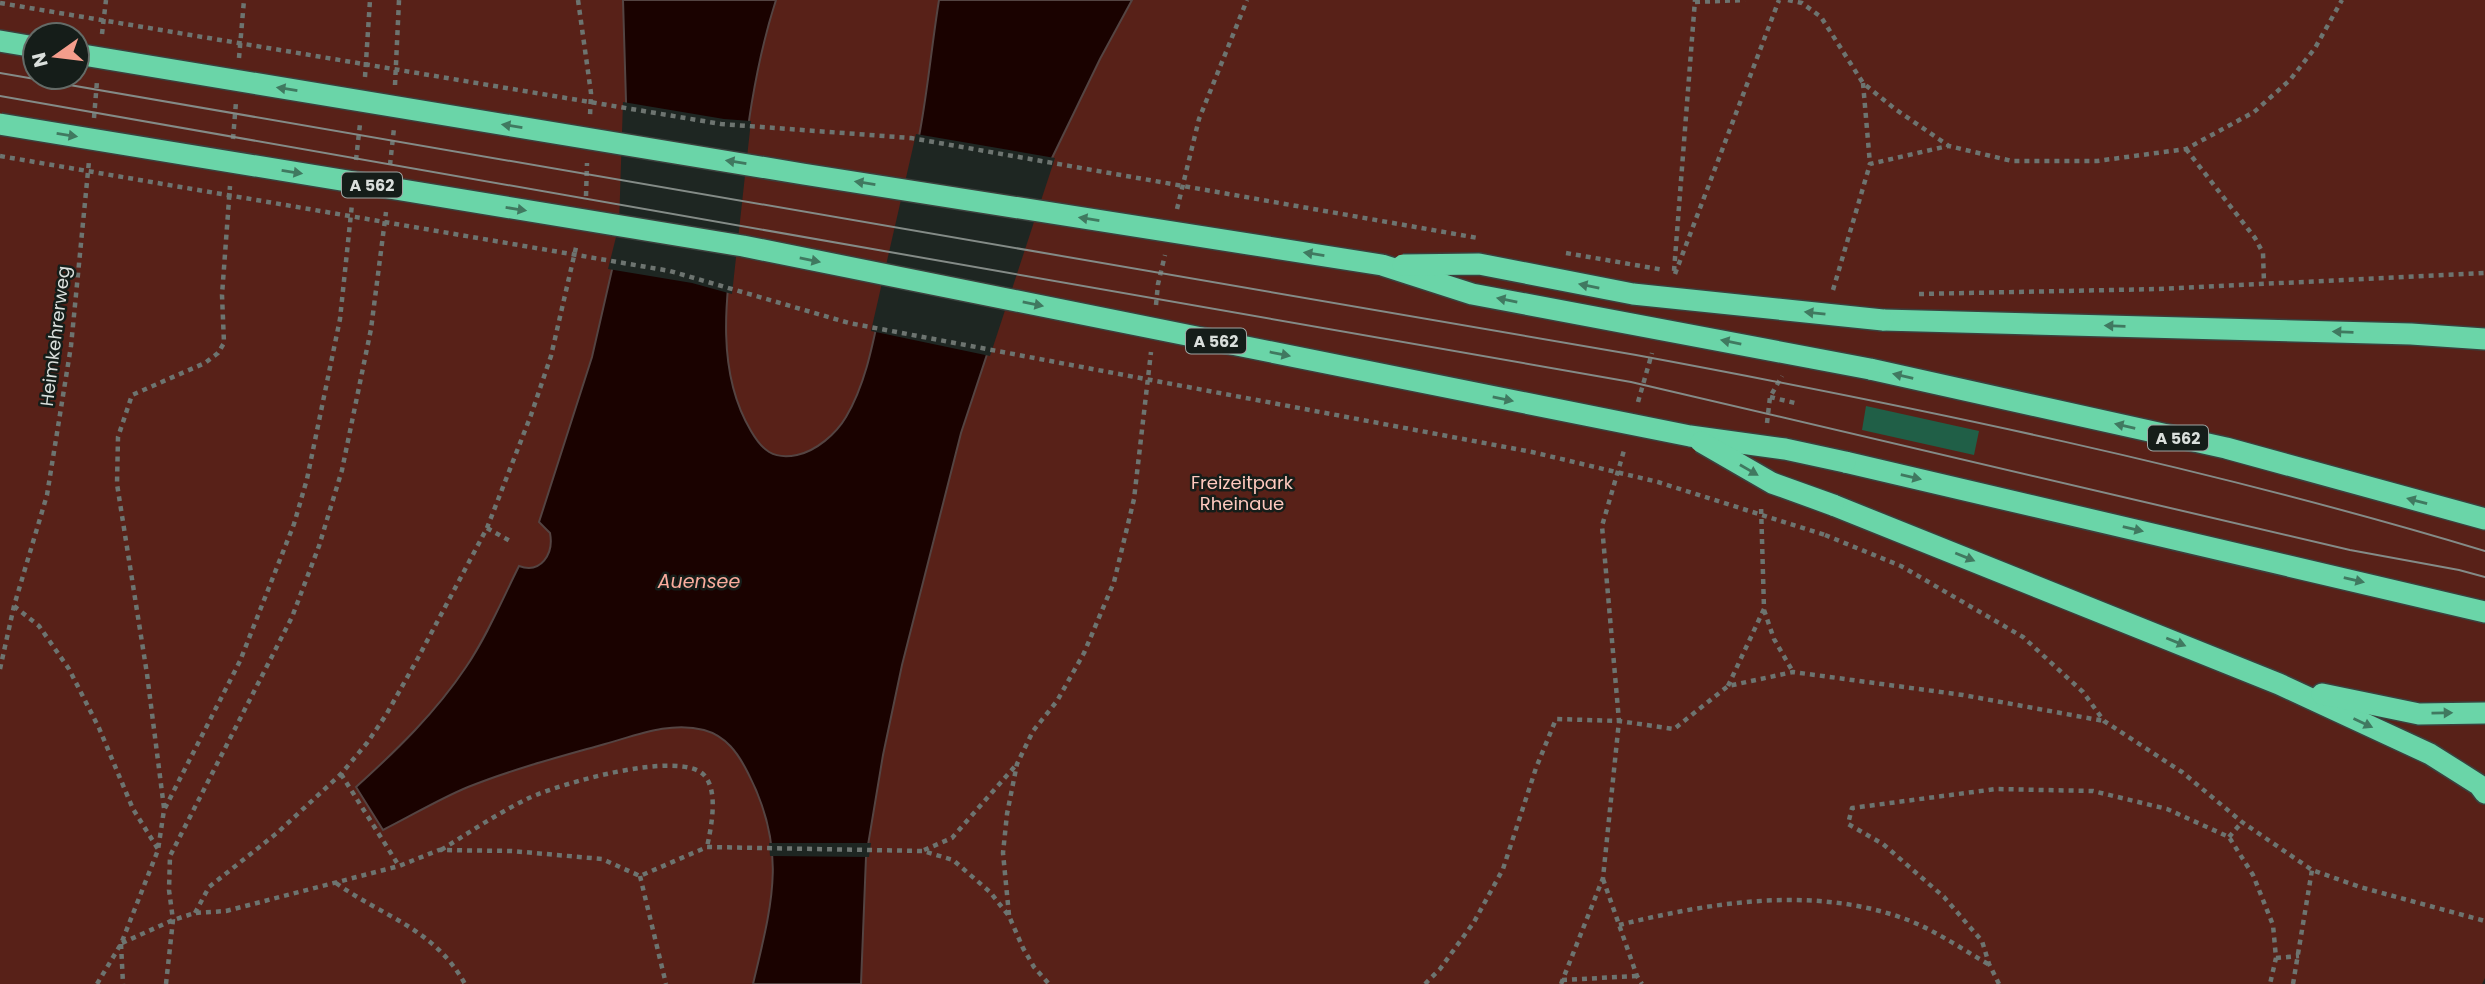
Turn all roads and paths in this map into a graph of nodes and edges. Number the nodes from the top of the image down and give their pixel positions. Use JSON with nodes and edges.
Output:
{"nodes":[{"id":1,"x":106,"y":0,"type":"edge"},
{"id":2,"x":244,"y":0,"type":"edge"},
{"id":3,"x":370,"y":0,"type":"edge"},
{"id":4,"x":399,"y":0,"type":"edge"},
{"id":5,"x":578,"y":0,"type":"edge"},
{"id":6,"x":1247,"y":0,"type":"edge"},
{"id":7,"x":1745,"y":0,"type":"edge"},
{"id":8,"x":1788,"y":0,"type":"edge"},
{"id":9,"x":2343,"y":0,"type":"edge"},
{"id":10,"x":1695,"y":1,"type":"edge"},
{"id":11,"x":0,"y":4,"type":"edge"},
{"id":12,"x":0,"y":41,"type":"edge"},
{"id":13,"x":102,"y":41,"type":"dead end"},
{"id":14,"x":21,"y":45,"type":"edge"},
{"id":15,"x":91,"y":56,"type":"edge"},
{"id":16,"x":99,"y":69,"type":"dead end"},
{"id":17,"x":239,"y":70,"type":"dead end"},
{"id":18,"x":365,"y":78,"type":"dead end"},
{"id":19,"x":1863,"y":83,"type":"junction"},
{"id":20,"x":395,"y":94,"type":"dead end"},
{"id":21,"x":237,"y":97,"type":"dead end"},
{"id":22,"x":361,"y":118,"type":"dead end"},
{"id":23,"x":394,"y":118,"type":"dead end"},
{"id":24,"x":589,"y":119,"type":"dead end"},
{"id":25,"x":0,"y":124,"type":"edge"},
{"id":26,"x":93,"y":124,"type":"dead end"},
{"id":27,"x":2186,"y":149,"type":"junction"},
{"id":28,"x":233,"y":151,"type":"dead end"},
{"id":29,"x":90,"y":152,"type":"dead end"},
{"id":30,"x":0,"y":156,"type":"edge"},
{"id":31,"x":588,"y":159,"type":"dead end"},
{"id":32,"x":1870,"y":164,"type":"dead end"},
{"id":33,"x":390,"y":169,"type":"dead end"},
{"id":34,"x":355,"y":172,"type":"dead end"},
{"id":35,"x":230,"y":177,"type":"dead end"},
{"id":36,"x":353,"y":198,"type":"dead end"},
{"id":37,"x":586,"y":198,"type":"dead end"},
{"id":38,"x":386,"y":208,"type":"dead end"},
{"id":39,"x":1174,"y":221,"type":"dead end"},
{"id":40,"x":580,"y":234,"type":"dead end"},
{"id":41,"x":1479,"y":238,"type":"dead end"},
{"id":42,"x":1167,"y":246,"type":"dead end"},
{"id":43,"x":1560,"y":252,"type":"dead end"},
{"id":44,"x":1382,"y":265,"type":"junction"},
{"id":45,"x":1679,"y":272,"type":"dead end"},
{"id":46,"x":2485,"y":273,"type":"edge"},
{"id":47,"x":1673,"y":279,"type":"dead end"},
{"id":48,"x":2264,"y":284,"type":"junction"},
{"id":49,"x":1824,"y":289,"type":"dead end"},
{"id":50,"x":1837,"y":290,"type":"dead end"},
{"id":51,"x":1917,"y":294,"type":"dead end"},
{"id":52,"x":1155,"y":309,"type":"dead end"},
{"id":53,"x":2411,"y":334,"type":"junction"},
{"id":54,"x":2485,"y":338,"type":"edge"},
{"id":55,"x":1152,"y":347,"type":"dead end"},
{"id":56,"x":2485,"y":350,"type":"edge"},
{"id":57,"x":1770,"y":397,"type":"dead end"},
{"id":58,"x":1795,"y":403,"type":"dead end"},
{"id":59,"x":1690,"y":436,"type":"junction"},
{"id":60,"x":2484,"y":519,"type":"edge"},
{"id":61,"x":486,"y":528,"type":"junction"},
{"id":62,"x":1761,"y":533,"type":"dead end"},
{"id":63,"x":510,"y":541,"type":"dead end"},
{"id":64,"x":15,"y":606,"type":"junction"},
{"id":65,"x":1764,"y":609,"type":"junction"},
{"id":66,"x":2485,"y":612,"type":"edge"},
{"id":67,"x":0,"y":669,"type":"edge"},
{"id":68,"x":1793,"y":672,"type":"junction"},
{"id":69,"x":2279,"y":684,"type":"junction"},
{"id":70,"x":1728,"y":686,"type":"junction"},
{"id":71,"x":2485,"y":713,"type":"edge"},
{"id":72,"x":2104,"y":720,"type":"junction"},
{"id":73,"x":1619,"y":721,"type":"junction"},
{"id":74,"x":1017,"y":764,"type":"junction"},
{"id":75,"x":341,"y":774,"type":"junction"},
{"id":76,"x":2485,"y":793,"type":"edge"},
{"id":77,"x":164,"y":810,"type":"junction"},
{"id":78,"x":2242,"y":822,"type":"junction"},
{"id":79,"x":2229,"y":837,"type":"junction"},
{"id":80,"x":708,"y":847,"type":"junction"},
{"id":81,"x":158,"y":850,"type":"junction"},
{"id":82,"x":439,"y":850,"type":"junction"},
{"id":83,"x":923,"y":851,"type":"junction"},
{"id":84,"x":399,"y":866,"type":"junction"},
{"id":85,"x":2312,"y":870,"type":"junction"},
{"id":86,"x":640,"y":876,"type":"junction"},
{"id":87,"x":1603,"y":878,"type":"junction"},
{"id":88,"x":335,"y":883,"type":"junction"},
{"id":89,"x":195,"y":913,"type":"junction"},
{"id":90,"x":1009,"y":916,"type":"junction"},
{"id":91,"x":173,"y":920,"type":"junction"},
{"id":92,"x":2485,"y":921,"type":"edge"},
{"id":93,"x":1619,"y":925,"type":"junction"},
{"id":94,"x":121,"y":944,"type":"junction"},
{"id":95,"x":2299,"y":956,"type":"junction"},
{"id":96,"x":2276,"y":958,"type":"junction"},
{"id":97,"x":1989,"y":964,"type":"junction"},
{"id":98,"x":1637,"y":976,"type":"junction"},
{"id":99,"x":1562,"y":982,"type":"edge"},
{"id":100,"x":97,"y":984,"type":"edge"},
{"id":101,"x":123,"y":984,"type":"edge"},
{"id":102,"x":166,"y":984,"type":"edge"},
{"id":103,"x":465,"y":984,"type":"edge"},
{"id":104,"x":666,"y":984,"type":"edge"},
{"id":105,"x":1049,"y":984,"type":"edge"},
{"id":106,"x":1424,"y":984,"type":"edge"},
{"id":107,"x":1642,"y":984,"type":"edge"},
{"id":108,"x":1999,"y":984,"type":"edge"},
{"id":109,"x":2270,"y":984,"type":"edge"},
{"id":110,"x":2293,"y":984,"type":"edge"}],
"edges":[{"from":1,"to":13,"type":"path"},
{"from":2,"to":17,"type":"path"},
{"from":3,"to":18,"type":"path"},
{"from":4,"to":20,"type":"path"},
{"from":5,"to":24,"type":"path"},
{"from":6,"to":39,"type":"path"},
{"from":7,"to":10,"type":"path"},
{"from":8,"to":19,"type":"path"},
{"from":9,"to":27,"type":"path"},
{"from":10,"to":47,"type":"path"},
{"from":11,"to":41,"type":"path","bridge":true},
{"from":12,"to":14,"type":"highway"},
{"from":44,"to":15,"type":"highway","number":"A 562","one_way":true,"bridge":true},
{"from":16,"to":26,"type":"path"},
{"from":19,"to":27,"type":"path"},
{"from":19,"to":32,"type":"path"},
{"from":21,"to":28,"type":"path"},
{"from":22,"to":34,"type":"path"},
{"from":23,"to":33,"type":"path"},
{"from":25,"to":59,"type":"highway","number":"A 562","one_way":true,"bridge":true},
{"from":27,"to":48,"type":"path"},
{"from":29,"to":64,"type":"path","name":"Heimkehrerweg"},
{"from":30,"to":72,"type":"path","bridge":true},
{"from":31,"to":37,"type":"path"},
{"from":35,"to":77,"type":"path"},
{"from":36,"to":77,"type":"path"},
{"from":38,"to":91,"type":"path"},
{"from":40,"to":61,"type":"path"},
{"from":42,"to":52,"type":"path"},
{"from":43,"to":45,"type":"path","bridge":true},
{"from":53,"to":44,"type":"highway","one_way":true,"bridge":true},
{"from":60,"to":44,"type":"highway","number":"A 562","one_way":true,"bridge":true},
{"from":46,"to":48,"type":"path"},
{"from":48,"to":51,"type":"path"},
{"from":49,"to":50,"type":"path"},
{"from":53,"to":54,"type":"highway"},
{"from":53,"to":56,"type":"highway"},
{"from":55,"to":74,"type":"path"},
{"from":57,"to":58,"type":"path"},
{"from":59,"to":66,"type":"highway","number":"A 562","one_way":true,"bridge":true},
{"from":59,"to":69,"type":"highway","one_way":true,"bridge":true},
{"from":61,"to":63,"type":"path"},
{"from":61,"to":75,"type":"path"},
{"from":62,"to":65,"type":"path"},
{"from":64,"to":67,"type":"path","name":"Heimkehrerweg"},
{"from":64,"to":81,"type":"path"},
{"from":65,"to":68,"type":"path"},
{"from":65,"to":70,"type":"path"},
{"from":68,"to":70,"type":"path"},
{"from":68,"to":72,"type":"path"},
{"from":69,"to":71,"type":"highway","one_way":true},
{"from":69,"to":76,"type":"highway","one_way":true},
{"from":70,"to":73,"type":"path"},
{"from":72,"to":78,"type":"path"},
{"from":73,"to":87,"type":"path"},
{"from":73,"to":106,"type":"path"},
{"from":74,"to":83,"type":"path"},
{"from":74,"to":90,"type":"path"},
{"from":75,"to":84,"type":"path"},
{"from":75,"to":89,"type":"path"},
{"from":77,"to":81,"type":"path"},
{"from":78,"to":79,"type":"path"},
{"from":78,"to":85,"type":"path"},
{"from":79,"to":96,"type":"path"},
{"from":79,"to":97,"type":"path"},
{"from":80,"to":82,"type":"path"},
{"from":80,"to":83,"type":"path"},
{"from":80,"to":86,"type":"path"},
{"from":81,"to":94,"type":"path"},
{"from":82,"to":84,"type":"path"},
{"from":82,"to":86,"type":"path"},
{"from":83,"to":90,"type":"path"},
{"from":84,"to":88,"type":"path"},
{"from":85,"to":92,"type":"path"},
{"from":85,"to":95,"type":"path"},
{"from":86,"to":104,"type":"path"},
{"from":87,"to":93,"type":"path"},
{"from":87,"to":99,"type":"path"},
{"from":88,"to":89,"type":"path"},
{"from":88,"to":103,"type":"path"},
{"from":89,"to":91,"type":"path"},
{"from":90,"to":105,"type":"path"},
{"from":91,"to":94,"type":"path"},
{"from":91,"to":102,"type":"path"},
{"from":93,"to":97,"type":"path"},
{"from":93,"to":98,"type":"path"},
{"from":94,"to":100,"type":"path"},
{"from":94,"to":101,"type":"path"},
{"from":95,"to":96,"type":"path"},
{"from":95,"to":110,"type":"path"},
{"from":96,"to":109,"type":"path"},
{"from":97,"to":108,"type":"path"},
{"from":98,"to":99,"type":"path"},
{"from":98,"to":107,"type":"path"}]}
